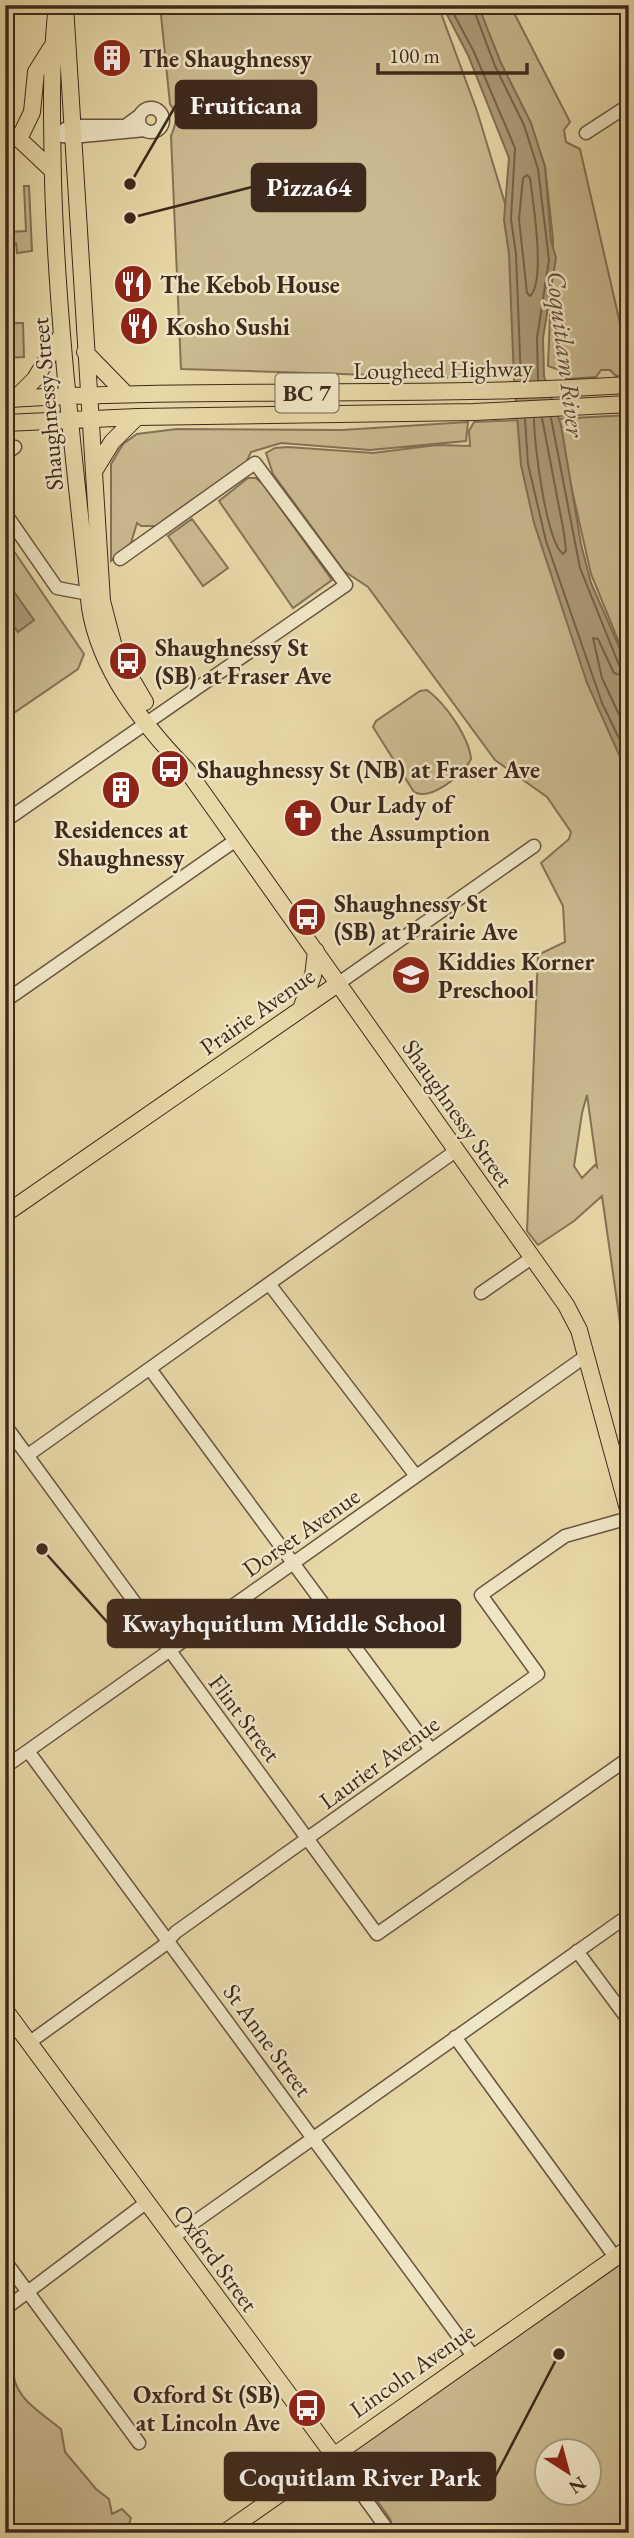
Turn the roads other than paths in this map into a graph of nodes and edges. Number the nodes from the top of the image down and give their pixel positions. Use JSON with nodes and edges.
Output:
{"nodes":[{"id":1,"x":57,"y":5,"type":"edge"},
{"id":2,"x":65,"y":5,"type":"edge"},
{"id":3,"x":52,"y":46,"type":"junction"},
{"id":4,"x":629,"y":105,"type":"edge"},
{"id":5,"x":140,"y":115,"type":"junction"},
{"id":6,"x":145,"y":131,"type":"junction"},
{"id":7,"x":72,"y":132,"type":"junction"},
{"id":8,"x":586,"y":132,"type":"dead end"},
{"id":9,"x":52,"y":135,"type":"junction"},
{"id":10,"x":53,"y":171,"type":"junction"},
{"id":11,"x":63,"y":334,"type":"junction"},
{"id":12,"x":85,"y":352,"type":"junction"},
{"id":13,"x":629,"y":386,"type":"edge"},
{"id":14,"x":88,"y":393,"type":"junction"},
{"id":15,"x":124,"y":393,"type":"junction"},
{"id":16,"x":67,"y":394,"type":"junction"},
{"id":17,"x":10,"y":399,"type":"edge"},
{"id":18,"x":629,"y":404,"type":"edge"},
{"id":19,"x":138,"y":417,"type":"junction"},
{"id":20,"x":70,"y":419,"type":"junction"},
{"id":21,"x":90,"y":419,"type":"junction"},
{"id":22,"x":5,"y":423,"type":"edge"},
{"id":23,"x":96,"y":468,"type":"junction"},
{"id":24,"x":5,"y":513,"type":"edge"},
{"id":25,"x":120,"y":559,"type":"dead end"},
{"id":26,"x":89,"y":594,"type":"junction"},
{"id":27,"x":150,"y":719,"type":"junction"},
{"id":28,"x":5,"y":821,"type":"edge"},
{"id":29,"x":236,"y":840,"type":"junction"},
{"id":30,"x":534,"y":846,"type":"dead end"},
{"id":31,"x":316,"y":951,"type":"junction"},
{"id":32,"x":339,"y":983,"type":"junction"},
{"id":33,"x":5,"y":1001,"type":"edge"},
{"id":34,"x":302,"y":1009,"type":"junction"},
{"id":35,"x":457,"y":1150,"type":"junction"},
{"id":36,"x":5,"y":1214,"type":"edge"},
{"id":37,"x":533,"y":1257,"type":"junction"},
{"id":38,"x":270,"y":1284,"type":"junction"},
{"id":39,"x":481,"y":1293,"type":"dead end"},
{"id":40,"x":586,"y":1356,"type":"junction"},
{"id":41,"x":150,"y":1369,"type":"junction"},
{"id":42,"x":5,"y":1425,"type":"edge"},
{"id":43,"x":28,"y":1455,"type":"junction"},
{"id":44,"x":416,"y":1476,"type":"junction"},
{"id":45,"x":629,"y":1516,"type":"edge"},
{"id":46,"x":293,"y":1564,"type":"junction"},
{"id":47,"x":169,"y":1652,"type":"junction"},
{"id":48,"x":431,"y":1750,"type":"junction"},
{"id":49,"x":28,"y":1751,"type":"junction"},
{"id":50,"x":629,"y":1758,"type":"edge"},
{"id":51,"x":5,"y":1767,"type":"edge"},
{"id":52,"x":308,"y":1838,"type":"junction"},
{"id":53,"x":629,"y":1914,"type":"edge"},
{"id":54,"x":169,"y":1940,"type":"junction"},
{"id":55,"x":577,"y":1951,"type":"junction"},
{"id":56,"x":5,"y":2010,"type":"edge"},
{"id":57,"x":629,"y":2021,"type":"edge"},
{"id":58,"x":455,"y":2037,"type":"junction"},
{"id":59,"x":30,"y":2042,"type":"junction"},
{"id":60,"x":313,"y":2137,"type":"junction"},
{"id":61,"x":147,"y":2202,"type":"junction"},
{"id":62,"x":173,"y":2238,"type":"junction"},
{"id":63,"x":622,"y":2252,"type":"edge"},
{"id":64,"x":5,"y":2261,"type":"edge"},
{"id":65,"x":28,"y":2292,"type":"junction"},
{"id":66,"x":5,"y":2309,"type":"edge"},
{"id":67,"x":473,"y":2356,"type":"junction"},
{"id":68,"x":139,"y":2443,"type":"dead end"},
{"id":69,"x":332,"y":2454,"type":"junction"},
{"id":70,"x":224,"y":2533,"type":"edge"},
{"id":71,"x":390,"y":2533,"type":"edge"}],
"edges":[{"from":1,"to":3,"type":"main road","name":"Shaughnessy Street"},
{"from":2,"to":7,"type":"main road","name":"Shaughnessy Street"},
{"from":3,"to":9,"type":"main road","name":"Shaughnessy Street"},
{"from":3,"to":10,"type":"main road"},
{"from":4,"to":8,"type":"street"},
{"from":5,"to":6,"type":"street"},
{"from":5,"to":6,"type":"street"},
{"from":5,"to":7,"type":"street"},
{"from":6,"to":7,"type":"street"},
{"from":7,"to":9,"type":"street"},
{"from":7,"to":12,"type":"main road","name":"Shaughnessy Street"},
{"from":9,"to":10,"type":"main road","name":"Shaughnessy Street"},
{"from":10,"to":11,"type":"main road","name":"Shaughnessy Street"},
{"from":11,"to":16,"type":"main road","name":"Shaughnessy Street"},
{"from":11,"to":17,"type":"main road"},
{"from":12,"to":14,"type":"main road","name":"Shaughnessy Street"},
{"from":12,"to":15,"type":"main road"},
{"from":13,"to":15,"type":"main road","name":"Lougheed Highway","number":"BC 7"},
{"from":14,"to":15,"type":"main road","name":"Lougheed Highway","number":"BC 7"},
{"from":14,"to":16,"type":"main road","name":"Lougheed Highway","number":"BC 7"},
{"from":14,"to":21,"type":"main road","name":"Shaughnessy Street"},
{"from":16,"to":17,"type":"main road","name":"Lougheed Highway","number":"BC 7"},
{"from":16,"to":20,"type":"main road","name":"Shaughnessy Street"},
{"from":18,"to":19,"type":"main road","name":"Lougheed Highway","number":"BC 7"},
{"from":19,"to":21,"type":"main road","name":"Lougheed Highway","number":"BC 7"},
{"from":19,"to":23,"type":"main road"},
{"from":20,"to":21,"type":"main road","name":"Lougheed Highway","number":"BC 7"},
{"from":20,"to":22,"type":"main road","name":"Lougheed Highway","number":"BC 7"},
{"from":20,"to":26,"type":"main road","name":"Shaughnessy Street"},
{"from":21,"to":23,"type":"main road","name":"Shaughnessy Street"},
{"from":23,"to":27,"type":"main road","name":"Shaughnessy Street"},
{"from":24,"to":26,"type":"street"},
{"from":25,"to":27,"type":"street"},
{"from":26,"to":27,"type":"main road","name":"Shaughnessy Street"},
{"from":27,"to":28,"type":"street"},
{"from":27,"to":29,"type":"main road","name":"Shaughnessy Street"},
{"from":29,"to":31,"type":"main road","name":"Shaughnessy Street"},
{"from":29,"to":33,"type":"street"},
{"from":30,"to":32,"type":"street","name":"Prairie Avenue"},
{"from":31,"to":32,"type":"main road","name":"Shaughnessy Street"},
{"from":31,"to":34,"type":"main road"},
{"from":32,"to":34,"type":"main road","name":"Prairie Avenue"},
{"from":32,"to":35,"type":"main road","name":"Shaughnessy Street"},
{"from":34,"to":36,"type":"main road","name":"Prairie Avenue"},
{"from":35,"to":37,"type":"main road","name":"Shaughnessy Street"},
{"from":35,"to":38,"type":"street"},
{"from":37,"to":39,"type":"street"},
{"from":37,"to":40,"type":"main road","name":"Shaughnessy Street"},
{"from":38,"to":41,"type":"street"},
{"from":38,"to":44,"type":"street"},
{"from":40,"to":44,"type":"street","name":"Dorset Avenue"},
{"from":40,"to":45,"type":"main road","name":"Shaughnessy Street"},
{"from":41,"to":43,"type":"street"},
{"from":41,"to":46,"type":"street"},
{"from":42,"to":43,"type":"street","name":"Flint Street"},
{"from":43,"to":47,"type":"street","name":"Flint Street"},
{"from":44,"to":46,"type":"street","name":"Dorset Avenue"},
{"from":45,"to":48,"type":"street","name":"Laurier Avenue"},
{"from":46,"to":47,"type":"street","name":"Dorset Avenue"},
{"from":46,"to":48,"type":"street"},
{"from":47,"to":49,"type":"street","name":"Dorset Avenue"},
{"from":47,"to":52,"type":"street","name":"Flint Street"},
{"from":48,"to":52,"type":"street","name":"Laurier Avenue"},
{"from":49,"to":51,"type":"street","name":"Dorset Avenue"},
{"from":49,"to":54,"type":"street","name":"St Anne Street"},
{"from":50,"to":52,"type":"street","name":"Flint Street"},
{"from":52,"to":54,"type":"street","name":"Laurier Avenue"},
{"from":53,"to":55,"type":"street"},
{"from":54,"to":59,"type":"street","name":"Laurier Avenue"},
{"from":54,"to":60,"type":"street","name":"St Anne Street"},
{"from":55,"to":57,"type":"street"},
{"from":55,"to":58,"type":"street"},
{"from":56,"to":59,"type":"main road","name":"Oxford Street"},
{"from":58,"to":60,"type":"street"},
{"from":58,"to":63,"type":"street"},
{"from":59,"to":61,"type":"main road","name":"Oxford Street"},
{"from":60,"to":62,"type":"street"},
{"from":60,"to":67,"type":"street","name":"St Anne Street"},
{"from":61,"to":62,"type":"main road","name":"Oxford Street"},
{"from":61,"to":65,"type":"street"},
{"from":62,"to":69,"type":"main road","name":"Oxford Street"},
{"from":63,"to":67,"type":"main road","name":"Lincoln Avenue"},
{"from":64,"to":65,"type":"street"},
{"from":65,"to":66,"type":"street"},
{"from":65,"to":68,"type":"street"},
{"from":67,"to":69,"type":"main road","name":"Lincoln Avenue"},
{"from":69,"to":70,"type":"main road","name":"Lincoln Avenue"},
{"from":69,"to":71,"type":"street","name":"Oxford Street"}]}
